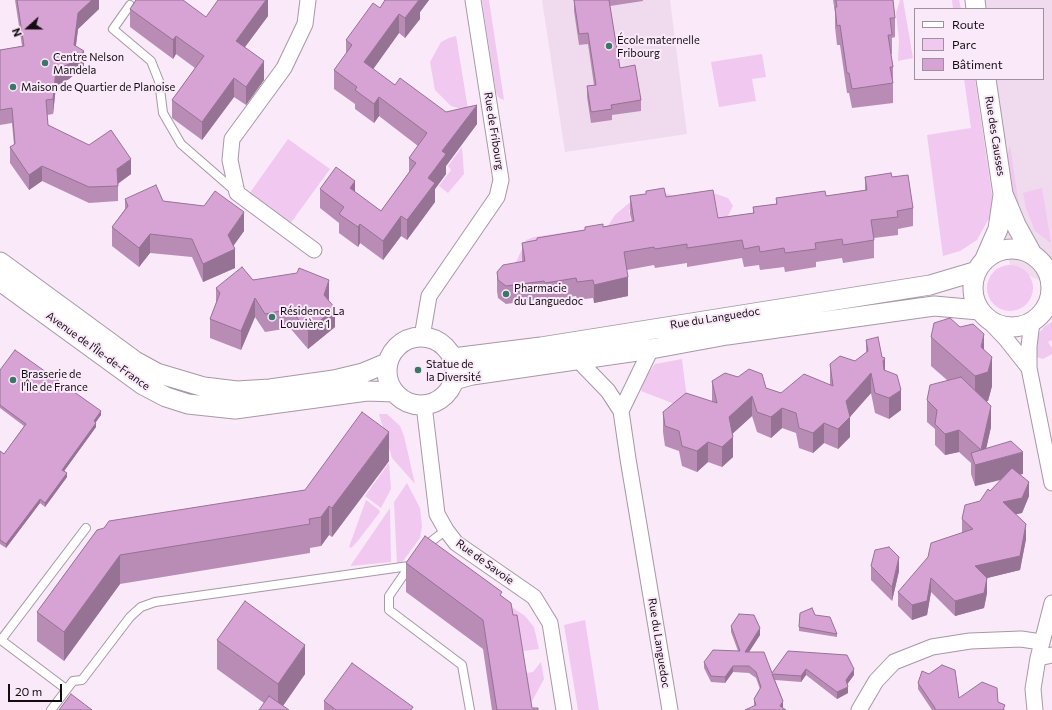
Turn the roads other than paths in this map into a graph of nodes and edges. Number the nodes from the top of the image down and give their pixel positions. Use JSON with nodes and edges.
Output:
{"nodes":[{"id":1,"x":308,"y":0,"type":"edge"},
{"id":2,"x":473,"y":0,"type":"edge"},
{"id":3,"x":130,"y":5,"type":"dead end"},
{"id":4,"x":986,"y":80,"type":"edge"},
{"id":5,"x":238,"y":193,"type":"junction"},
{"id":6,"x":1003,"y":194,"type":"junction"},
{"id":7,"x":314,"y":250,"type":"dead end"},
{"id":8,"x":1042,"y":261,"type":"edge"},
{"id":9,"x":0,"y":262,"type":"edge"},
{"id":10,"x":980,"y":266,"type":"junction"},
{"id":11,"x":0,"y":281,"type":"edge"},
{"id":12,"x":983,"y":314,"type":"junction"},
{"id":13,"x":1043,"y":315,"type":"edge"},
{"id":14,"x":422,"y":337,"type":"junction"},
{"id":15,"x":651,"y":349,"type":"junction"},
{"id":16,"x":453,"y":358,"type":"junction"},
{"id":17,"x":578,"y":360,"type":"junction"},
{"id":18,"x":387,"y":364,"type":"junction"},
{"id":19,"x":1029,"y":368,"type":"junction"},
{"id":20,"x":454,"y":380,"type":"junction"},
{"id":21,"x":394,"y":392,"type":"junction"},
{"id":22,"x":424,"y":405,"type":"junction"},
{"id":23,"x":621,"y":411,"type":"junction"},
{"id":24,"x":1052,"y":483,"type":"edge"},
{"id":25,"x":86,"y":528,"type":"dead end"},
{"id":26,"x":446,"y":530,"type":"junction"},
{"id":27,"x":410,"y":566,"type":"junction"},
{"id":28,"x":1052,"y":603,"type":"edge"},
{"id":29,"x":1041,"y":642,"type":"junction"},
{"id":30,"x":1045,"y":657,"type":"edge"},
{"id":31,"x":66,"y":689,"type":"junction"},
{"id":32,"x":51,"y":710,"type":"edge"},
{"id":33,"x":470,"y":710,"type":"edge"},
{"id":34,"x":564,"y":710,"type":"edge"},
{"id":35,"x":670,"y":710,"type":"edge"},
{"id":36,"x":859,"y":710,"type":"edge"},
{"id":37,"x":1035,"y":710,"type":"edge"}],
"edges":[{"from":1,"to":5,"type":"street"},
{"from":2,"to":14,"type":"street","name":"Rue de Fribourg"},
{"from":3,"to":5,"type":"lane"},
{"from":4,"to":6,"type":"street","name":"Rue des Causses"},
{"from":5,"to":7,"type":"street"},
{"from":6,"to":8,"type":"street","name":"Rue des Causses"},
{"from":6,"to":10,"type":"street","name":"Rue des Causses"},
{"from":8,"to":10,"type":"street"},
{"from":8,"to":13,"type":"street"},
{"from":9,"to":18,"type":"street","name":"Avenue de l'Île-de-France"},
{"from":10,"to":12,"type":"street"},
{"from":10,"to":16,"type":"street","name":"Rue du Languedoc"},
{"from":11,"to":21,"type":"street","name":"Avenue de l'Île-de-France"},
{"from":12,"to":13,"type":"street"},
{"from":12,"to":15,"type":"street","name":"Rue du Languedoc"},
{"from":12,"to":19,"type":"street"},
{"from":13,"to":19,"type":"street"},
{"from":14,"to":16,"type":"street"},
{"from":14,"to":18,"type":"street"},
{"from":15,"to":17,"type":"street","name":"Rue du Languedoc"},
{"from":15,"to":23,"type":"street"},
{"from":16,"to":20,"type":"street"},
{"from":17,"to":20,"type":"street","name":"Rue du Languedoc"},
{"from":17,"to":23,"type":"street","name":"Rue du Languedoc"},
{"from":18,"to":21,"type":"street"},
{"from":19,"to":24,"type":"street"},
{"from":20,"to":22,"type":"street"},
{"from":21,"to":22,"type":"street"},
{"from":22,"to":26,"type":"street","name":"Rue de Savoie"},
{"from":23,"to":35,"type":"street","name":"Rue du Languedoc"},
{"from":25,"to":31,"type":"lane"},
{"from":26,"to":27,"type":"lane"},
{"from":26,"to":34,"type":"street","name":"Rue de Savoie"},
{"from":27,"to":31,"type":"lane"},
{"from":27,"to":33,"type":"lane"},
{"from":28,"to":29,"type":"street"},
{"from":29,"to":30,"type":"street"},
{"from":29,"to":36,"type":"street"},
{"from":30,"to":37,"type":"street"},
{"from":31,"to":32,"type":"lane"}]}
